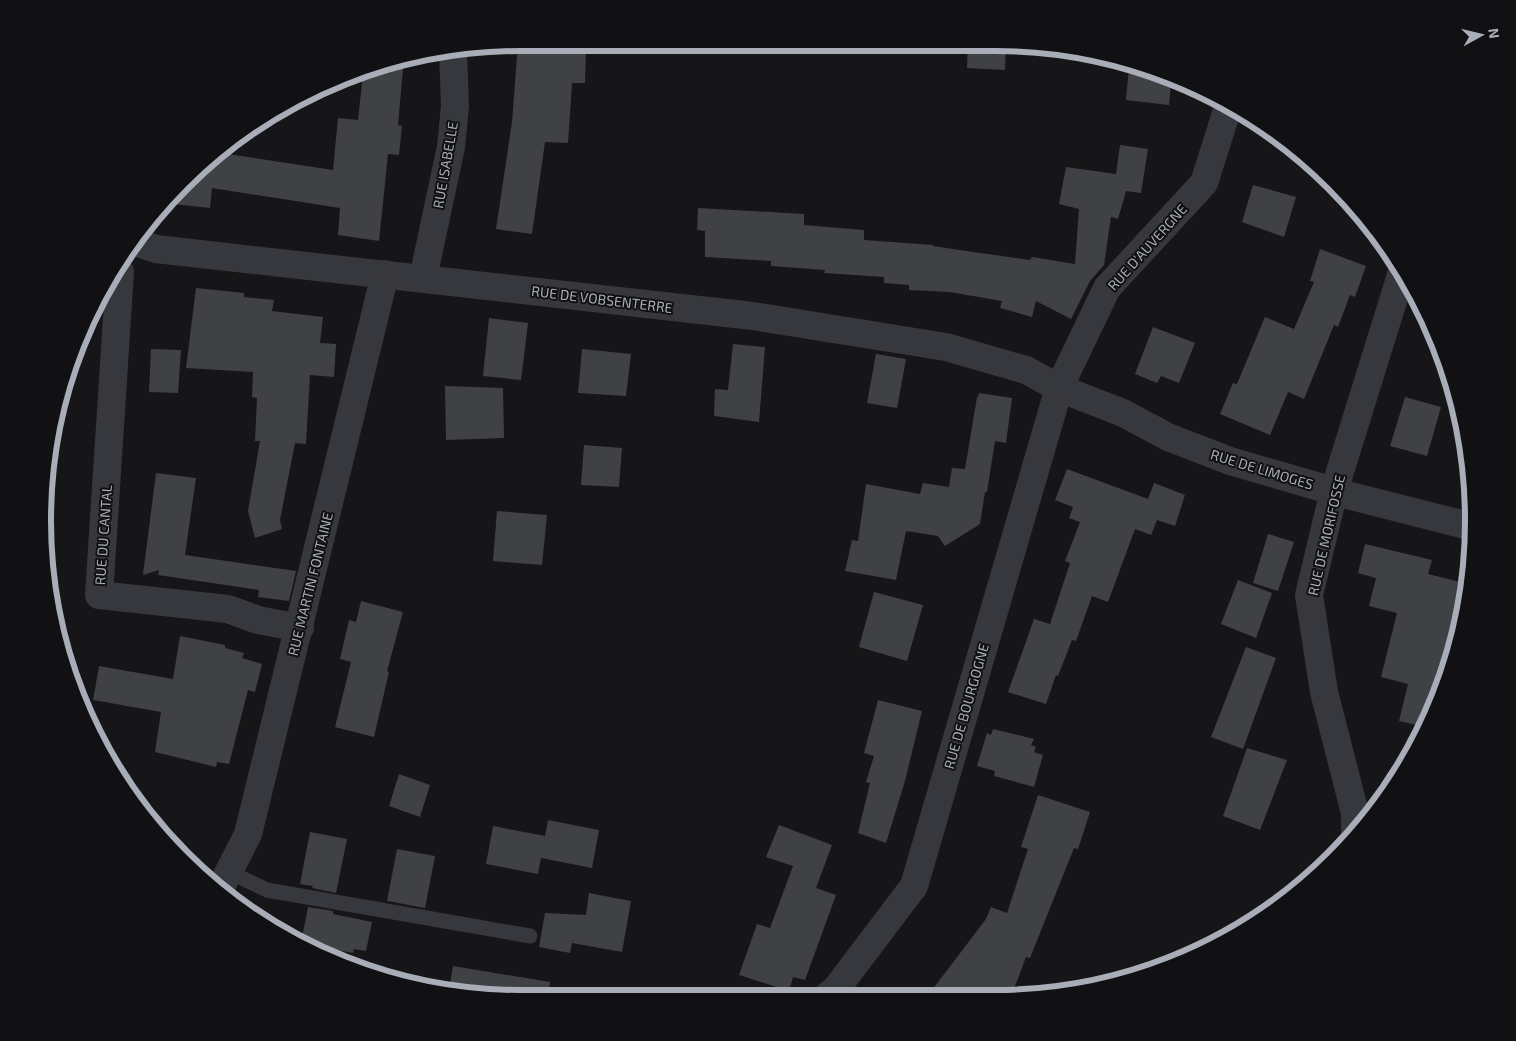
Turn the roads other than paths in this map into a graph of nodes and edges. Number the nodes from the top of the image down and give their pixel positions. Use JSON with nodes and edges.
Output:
{"nodes":[{"id":1,"x":453,"y":56,"type":"edge"},
{"id":2,"x":1226,"y":112,"type":"edge"},
{"id":3,"x":141,"y":244,"type":"edge"},
{"id":4,"x":385,"y":274,"type":"junction"},
{"id":5,"x":120,"y":277,"type":"edge"},
{"id":6,"x":423,"y":278,"type":"junction"},
{"id":7,"x":1399,"y":281,"type":"edge"},
{"id":8,"x":1058,"y":388,"type":"junction"},
{"id":9,"x":1334,"y":491,"type":"junction"},
{"id":10,"x":1465,"y":525,"type":"edge"},
{"id":11,"x":300,"y":628,"type":"junction"},
{"id":12,"x":1355,"y":822,"type":"edge"},
{"id":13,"x":224,"y":881,"type":"edge"},
{"id":14,"x":530,"y":936,"type":"dead end"},
{"id":15,"x":834,"y":990,"type":"edge"}],
"edges":[{"from":1,"to":6,"type":"street","name":"RUE ISABELLE"},
{"from":2,"to":8,"type":"street","name":"RUE D'AUVERGNE"},
{"from":3,"to":4,"type":"street","name":"RUE DE VOBSENTERRE"},
{"from":4,"to":6,"type":"street","name":"RUE DE VOBSENTERRE"},
{"from":4,"to":11,"type":"street","name":"RUE MARTIN FONTAINE"},
{"from":5,"to":11,"type":"street","name":"RUE DU CANTAL"},
{"from":6,"to":8,"type":"street","name":"RUE DE VOBSENTERRE"},
{"from":7,"to":9,"type":"street","name":"RUE DE MORIFOSSE"},
{"from":8,"to":9,"type":"street","name":"RUE DE LIMOGES"},
{"from":8,"to":15,"type":"street","name":"RUE DE BOURGOGNE"},
{"from":9,"to":10,"type":"street","name":"RUE DE LIMOGES"},
{"from":9,"to":12,"type":"street","name":"RUE DE MORIFOSSE"},
{"from":11,"to":13,"type":"street","name":"RUE MARTIN FONTAINE"},
{"from":13,"to":14,"type":"lane"}]}
